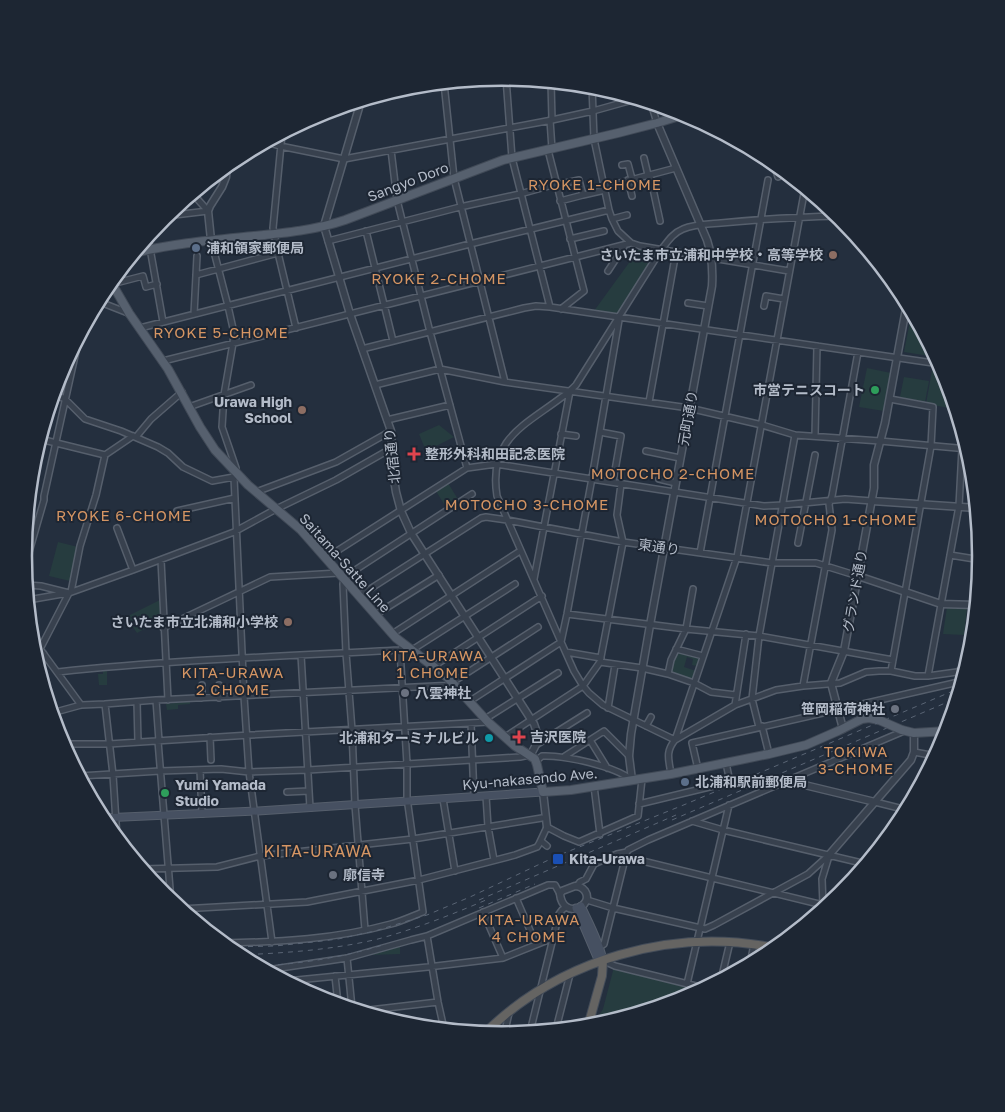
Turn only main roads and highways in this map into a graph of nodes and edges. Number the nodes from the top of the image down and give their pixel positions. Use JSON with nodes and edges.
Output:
{"nodes":[{"id":1,"x":672,"y":118,"type":"edge"},
{"id":2,"x":146,"y":250,"type":"edge"},
{"id":3,"x":116,"y":290,"type":"edge"},
{"id":4,"x":939,"y":732,"type":"edge"},
{"id":5,"x":543,"y":792,"type":"junction"},
{"id":6,"x":113,"y":818,"type":"edge"},
{"id":7,"x":765,"y":946,"type":"edge"},
{"id":8,"x":603,"y":960,"type":"junction"},
{"id":9,"x":590,"y":1018,"type":"edge"},
{"id":10,"x":492,"y":1026,"type":"edge"}],
"edges":[{"from":1,"to":2,"type":"main road","name":"Sangyo Doro"},
{"from":3,"to":5,"type":"main road","name":"Saitama-Satte Line"},
{"from":4,"to":5,"type":"main road","name":"Kyu-nakasendo Ave.","bridge":true},
{"from":5,"to":6,"type":"main road","name":"Kyu-nakasendo Ave."},
{"from":7,"to":8,"type":"highway"},
{"from":8,"to":8,"type":"main road"},
{"from":8,"to":9,"type":"highway"},
{"from":8,"to":10,"type":"highway"}]}
